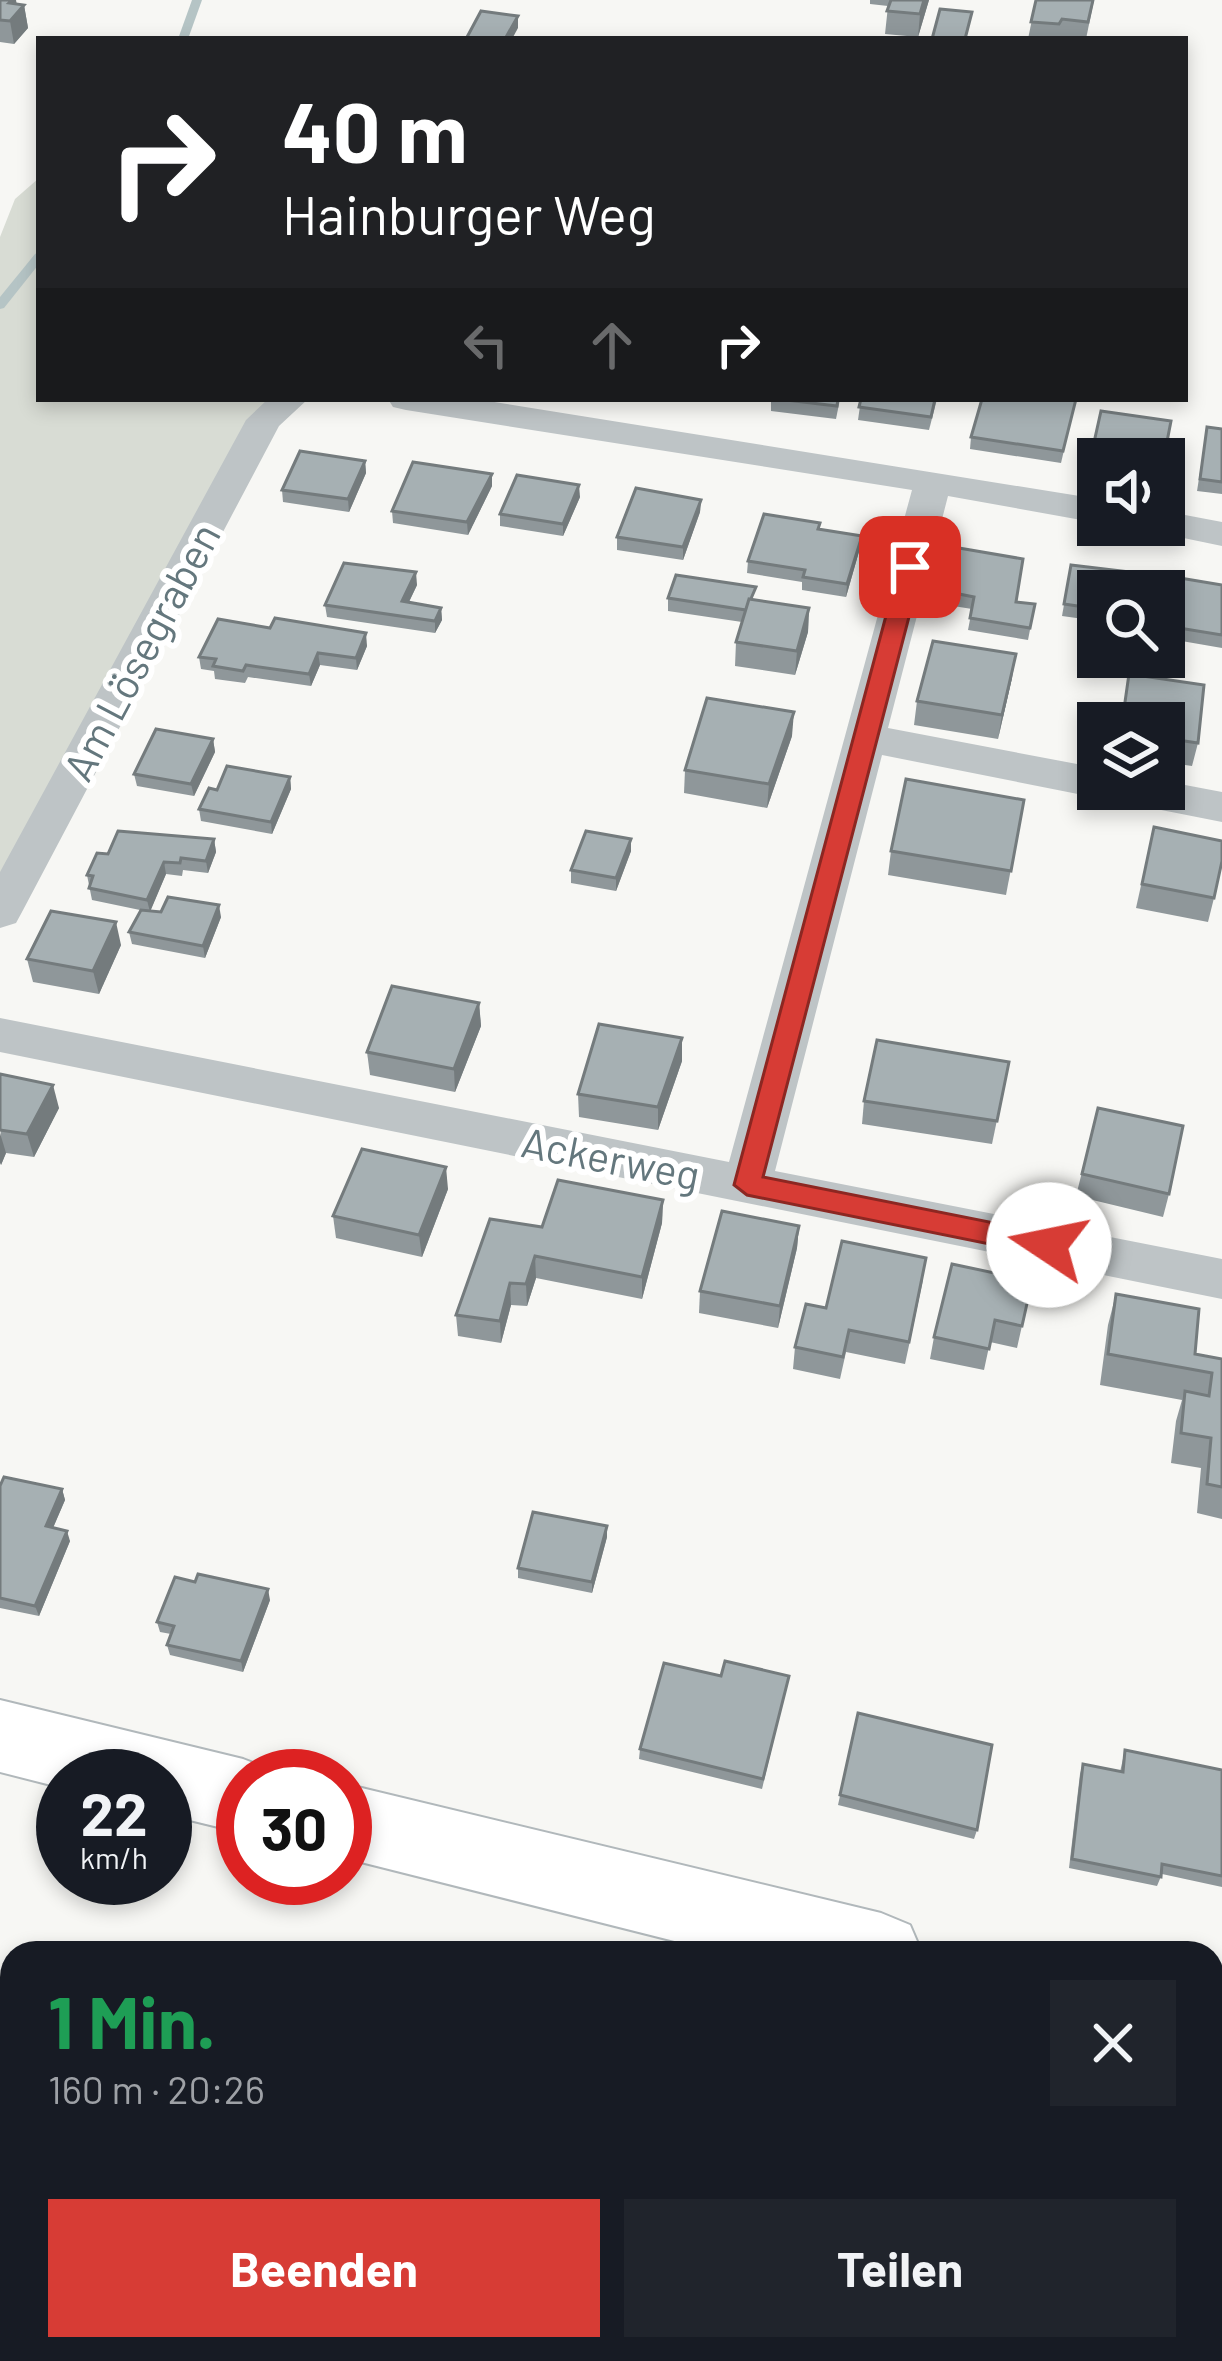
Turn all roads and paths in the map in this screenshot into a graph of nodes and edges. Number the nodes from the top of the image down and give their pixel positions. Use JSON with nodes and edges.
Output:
{"nodes":[{"id":1,"x":286,"y":402,"type":"edge"},
{"id":2,"x":425,"y":402,"type":"edge"},
{"id":3,"x":933,"y":482,"type":"junction"},
{"id":4,"x":1077,"y":507,"type":"edge"},
{"id":5,"x":1185,"y":527,"type":"edge"},
{"id":6,"x":1222,"y":534,"type":"edge"},
{"id":7,"x":866,"y":738,"type":"junction"},
{"id":8,"x":1077,"y":779,"type":"edge"},
{"id":9,"x":1185,"y":799,"type":"edge"},
{"id":10,"x":1222,"y":806,"type":"edge"},
{"id":11,"x":0,"y":912,"type":"edge"},
{"id":12,"x":0,"y":1035,"type":"edge"},
{"id":13,"x":747,"y":1185,"type":"junction"},
{"id":14,"x":1222,"y":1280,"type":"edge"},
{"id":15,"x":0,"y":1736,"type":"edge"},
{"id":16,"x":53,"y":1749,"type":"edge"},
{"id":17,"x":372,"y":1828,"type":"edge"},
{"id":18,"x":832,"y":1941,"type":"edge"}],
"edges":[{"from":1,"to":11,"type":"street","name":"Am Lösegraben"},
{"from":2,"to":3,"type":"street"},
{"from":3,"to":4,"type":"street"},
{"from":3,"to":7,"type":"street"},
{"from":5,"to":6,"type":"street"},
{"from":7,"to":8,"type":"street"},
{"from":7,"to":13,"type":"street"},
{"from":9,"to":10,"type":"street"},
{"from":12,"to":13,"type":"street","name":"Ackerweg"},
{"from":13,"to":14,"type":"street","name":"Ackerweg"},
{"from":15,"to":16,"type":"main road"},
{"from":17,"to":18,"type":"main road"}]}
